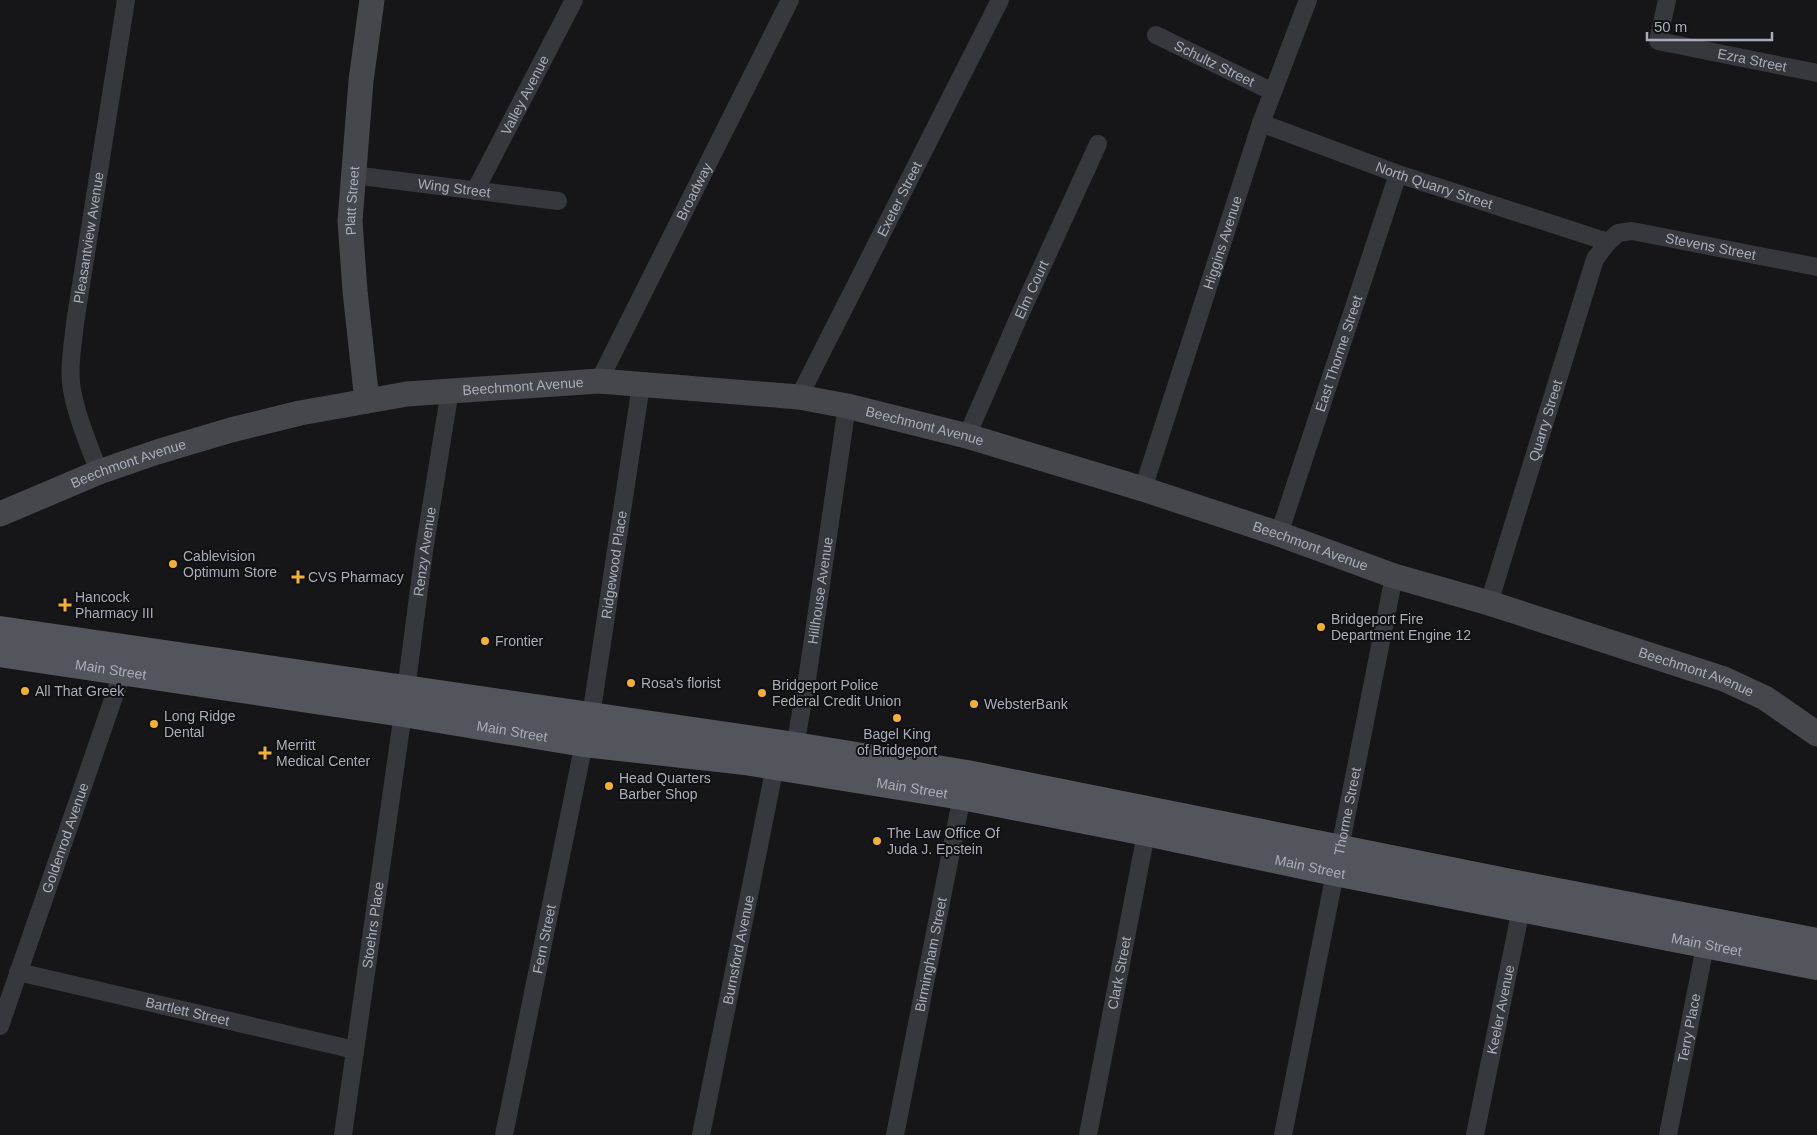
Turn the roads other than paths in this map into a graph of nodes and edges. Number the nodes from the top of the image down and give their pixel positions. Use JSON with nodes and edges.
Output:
{"nodes":[{"id":1,"x":126,"y":0,"type":"edge"},
{"id":2,"x":372,"y":0,"type":"edge"},
{"id":3,"x":574,"y":0,"type":"edge"},
{"id":4,"x":790,"y":0,"type":"edge"},
{"id":5,"x":1000,"y":0,"type":"edge"},
{"id":6,"x":1308,"y":0,"type":"edge"},
{"id":7,"x":1666,"y":0,"type":"edge"},
{"id":8,"x":1156,"y":35,"type":"dead end"},
{"id":9,"x":1817,"y":73,"type":"edge"},
{"id":10,"x":1273,"y":92,"type":"junction"},
{"id":11,"x":1262,"y":123,"type":"junction"},
{"id":12,"x":1098,"y":144,"type":"dead end"},
{"id":13,"x":352,"y":174,"type":"junction"},
{"id":14,"x":1398,"y":174,"type":"junction"},
{"id":15,"x":475,"y":191,"type":"junction"},
{"id":16,"x":558,"y":201,"type":"dead end"},
{"id":17,"x":1608,"y":242,"type":"junction"},
{"id":18,"x":1817,"y":267,"type":"edge"},
{"id":19,"x":599,"y":381,"type":"junction"},
{"id":20,"x":640,"y":385,"type":"junction"},
{"id":21,"x":450,"y":390,"type":"junction"},
{"id":22,"x":799,"y":397,"type":"junction"},
{"id":23,"x":367,"y":402,"type":"junction"},
{"id":24,"x":847,"y":406,"type":"junction"},
{"id":25,"x":968,"y":436,"type":"junction"},
{"id":26,"x":99,"y":472,"type":"junction"},
{"id":27,"x":1143,"y":489,"type":"junction"},
{"id":28,"x":0,"y":514,"type":"edge"},
{"id":29,"x":1279,"y":534,"type":"junction"},
{"id":30,"x":1394,"y":576,"type":"junction"},
{"id":31,"x":1489,"y":603,"type":"junction"},
{"id":32,"x":0,"y":630,"type":"edge"},
{"id":33,"x":0,"y":653,"type":"edge"},
{"id":34,"x":127,"y":661,"type":"junction"},
{"id":35,"x":405,"y":702,"type":"junction"},
{"id":36,"x":591,"y":716,"type":"junction"},
{"id":37,"x":1817,"y":734,"type":"edge"},
{"id":38,"x":584,"y":743,"type":"junction"},
{"id":39,"x":795,"y":746,"type":"junction"},
{"id":40,"x":775,"y":766,"type":"junction"},
{"id":41,"x":965,"y":785,"type":"junction"},
{"id":42,"x":1148,"y":821,"type":"junction"},
{"id":43,"x":1337,"y":860,"type":"junction"},
{"id":44,"x":1524,"y":897,"type":"junction"},
{"id":45,"x":1708,"y":932,"type":"junction"},
{"id":46,"x":1817,"y":942,"type":"edge"},
{"id":47,"x":1817,"y":966,"type":"edge"},
{"id":48,"x":18,"y":972,"type":"junction"},
{"id":49,"x":0,"y":1026,"type":"edge"},
{"id":50,"x":355,"y":1050,"type":"junction"},
{"id":51,"x":342,"y":1135,"type":"edge"},
{"id":52,"x":504,"y":1135,"type":"edge"},
{"id":53,"x":701,"y":1135,"type":"edge"},
{"id":54,"x":895,"y":1135,"type":"edge"},
{"id":55,"x":1088,"y":1135,"type":"edge"},
{"id":56,"x":1283,"y":1135,"type":"edge"},
{"id":57,"x":1475,"y":1135,"type":"edge"},
{"id":58,"x":1668,"y":1135,"type":"edge"}],
"edges":[{"from":1,"to":26,"type":"street","name":"Pleasantview Avenue"},
{"from":2,"to":13,"type":"street","name":"Platt Street"},
{"from":3,"to":15,"type":"street","name":"Valley Avenue"},
{"from":4,"to":19,"type":"street","name":"Broadway"},
{"from":5,"to":22,"type":"street","name":"Exeter Street"},
{"from":6,"to":10,"type":"street","name":"Higgins Avenue"},
{"from":7,"to":9,"type":"street","name":"Ezra Street"},
{"from":8,"to":10,"type":"street","name":"Schultz Street"},
{"from":10,"to":11,"type":"street","name":"Higgins Avenue"},
{"from":11,"to":14,"type":"street","name":"North Quarry Street"},
{"from":11,"to":27,"type":"street","name":"Higgins Avenue"},
{"from":12,"to":25,"type":"street","name":"Elm Court"},
{"from":13,"to":15,"type":"street","name":"Wing Street"},
{"from":13,"to":23,"type":"street","name":"Platt Street"},
{"from":14,"to":17,"type":"street","name":"North Quarry Street"},
{"from":14,"to":29,"type":"street","name":"East Thorme Street"},
{"from":15,"to":16,"type":"street","name":"Wing Street"},
{"from":17,"to":18,"type":"street","name":"Stevens Street"},
{"from":17,"to":31,"type":"street","name":"Quarry Street"},
{"from":19,"to":20,"type":"street","name":"Beechmont Avenue"},
{"from":19,"to":21,"type":"street","name":"Beechmont Avenue"},
{"from":20,"to":22,"type":"street","name":"Beechmont Avenue"},
{"from":20,"to":36,"type":"street","name":"Ridgewood Place"},
{"from":21,"to":23,"type":"street","name":"Beechmont Avenue"},
{"from":21,"to":35,"type":"street","name":"Renzy Avenue"},
{"from":22,"to":24,"type":"street","name":"Beechmont Avenue"},
{"from":23,"to":26,"type":"street","name":"Beechmont Avenue"},
{"from":24,"to":25,"type":"street","name":"Beechmont Avenue"},
{"from":24,"to":39,"type":"street","name":"Hillhouse Avenue"},
{"from":25,"to":27,"type":"street","name":"Beechmont Avenue"},
{"from":26,"to":28,"type":"street","name":"Beechmont Avenue"},
{"from":27,"to":29,"type":"street","name":"Beechmont Avenue"},
{"from":29,"to":30,"type":"street","name":"Beechmont Avenue"},
{"from":30,"to":31,"type":"street","name":"Beechmont Avenue"},
{"from":30,"to":43,"type":"street","name":"Thorme Street"},
{"from":31,"to":37,"type":"street","name":"Beechmont Avenue"},
{"from":32,"to":34,"type":"main road","name":"Main Street"},
{"from":33,"to":34,"type":"main road","name":"Main Street"},
{"from":34,"to":35,"type":"main road","name":"Main Street"},
{"from":34,"to":48,"type":"street","name":"Goldenrod Avenue"},
{"from":35,"to":36,"type":"main road","name":"Main Street"},
{"from":35,"to":38,"type":"main road","name":"Main Street"},
{"from":35,"to":50,"type":"street","name":"Stoehrs Place"},
{"from":36,"to":38,"type":"street","name":"Ridgewood Place"},
{"from":36,"to":39,"type":"main road","name":"Main Street"},
{"from":38,"to":40,"type":"main road","name":"Main Street"},
{"from":38,"to":52,"type":"street","name":"Fern Street"},
{"from":39,"to":40,"type":"street"},
{"from":39,"to":41,"type":"main road","name":"Main Street"},
{"from":40,"to":41,"type":"main road","name":"Main Street"},
{"from":40,"to":53,"type":"street","name":"Burnsford Avenue"},
{"from":41,"to":42,"type":"main road","name":"Main Street"},
{"from":41,"to":54,"type":"street","name":"Birmingham Street"},
{"from":42,"to":43,"type":"main road","name":"Main Street"},
{"from":42,"to":55,"type":"street","name":"Clark Street"},
{"from":43,"to":44,"type":"main road","name":"Main Street"},
{"from":43,"to":56,"type":"street","name":"Thorme Street"},
{"from":44,"to":45,"type":"main road","name":"Main Street"},
{"from":44,"to":57,"type":"street","name":"Keeler Avenue"},
{"from":45,"to":46,"type":"main road","name":"Main Street"},
{"from":45,"to":47,"type":"main road","name":"Main Street"},
{"from":45,"to":58,"type":"street","name":"Terry Place"},
{"from":48,"to":49,"type":"street","name":"Goldenrod Avenue"},
{"from":48,"to":50,"type":"street","name":"Bartlett Street"},
{"from":50,"to":51,"type":"street","name":"Stoehrs Place"}]}
